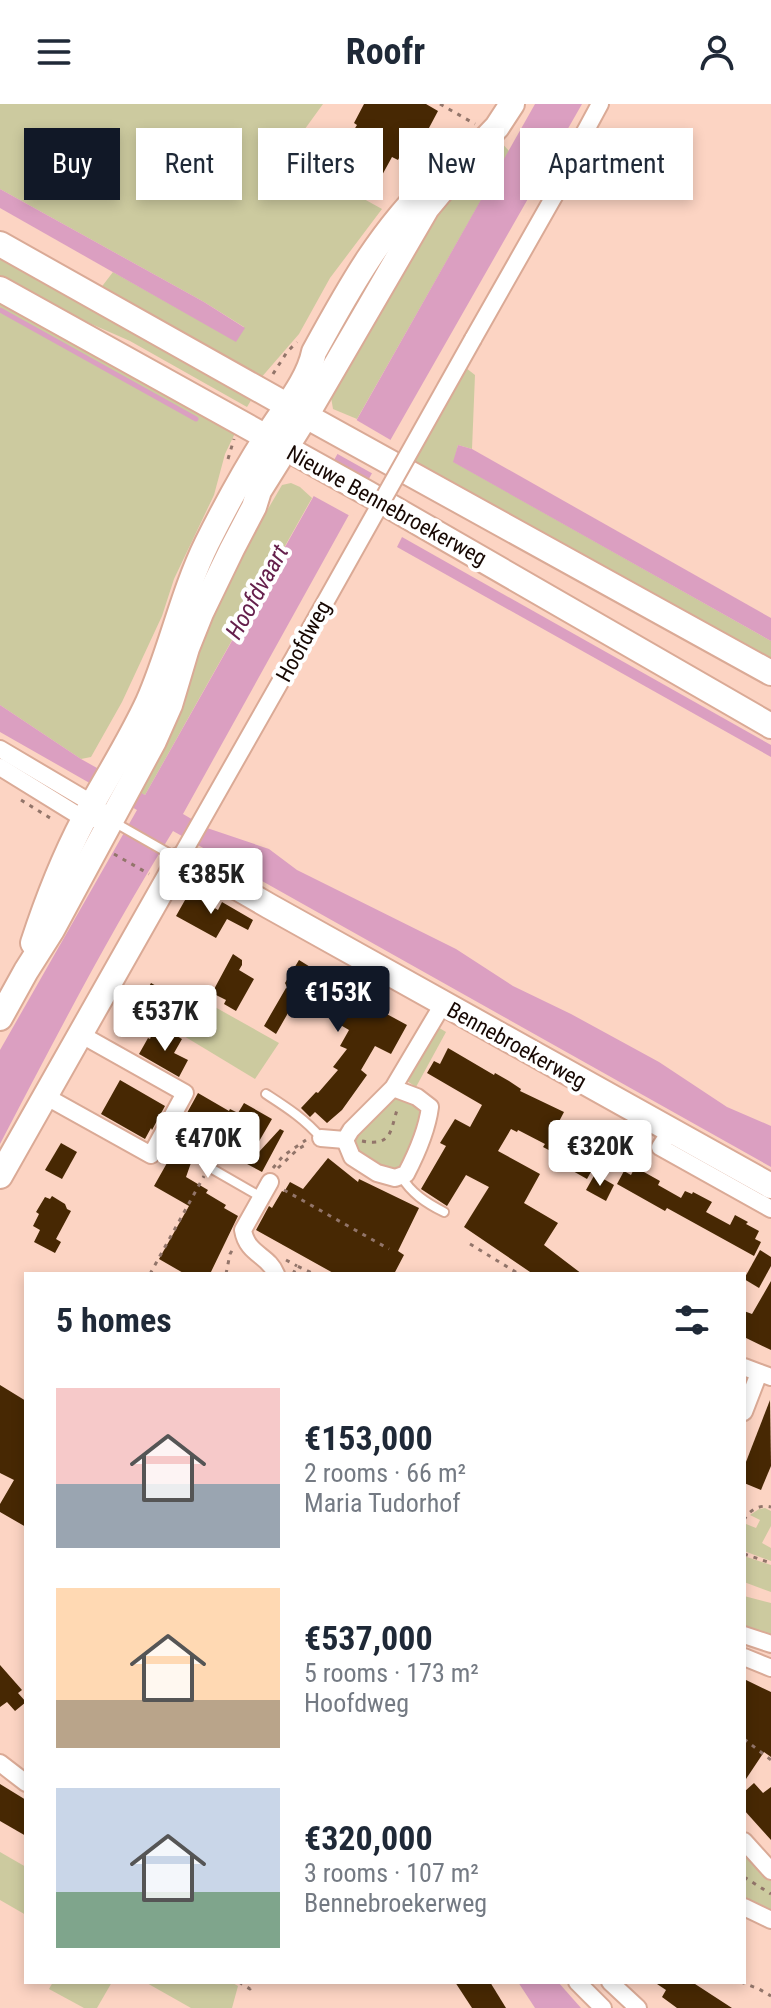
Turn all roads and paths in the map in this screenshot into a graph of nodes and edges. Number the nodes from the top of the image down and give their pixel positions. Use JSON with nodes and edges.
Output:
{"nodes":[{"id":1,"x":440,"y":104,"type":"edge"},
{"id":2,"x":512,"y":104,"type":"edge"},
{"id":3,"x":600,"y":104,"type":"edge"},
{"id":4,"x":497,"y":127,"type":"joint"},
{"id":5,"x":412,"y":200,"type":"edge"},
{"id":6,"x":434,"y":200,"type":"edge"},
{"id":7,"x":0,"y":244,"type":"edge"},
{"id":8,"x":0,"y":289,"type":"edge"},
{"id":9,"x":314,"y":352,"type":"junction"},
{"id":10,"x":261,"y":390,"type":"junction"},
{"id":11,"x":297,"y":411,"type":"junction"},
{"id":12,"x":275,"y":442,"type":"junction"},
{"id":13,"x":320,"y":468,"type":"junction"},
{"id":14,"x":254,"y":507,"type":"junction"},
{"id":15,"x":771,"y":673,"type":"edge"},
{"id":16,"x":771,"y":726,"type":"edge"},
{"id":17,"x":0,"y":749,"type":"edge"},
{"id":18,"x":0,"y":767,"type":"edge"},
{"id":19,"x":123,"y":775,"type":"junction"},
{"id":20,"x":104,"y":811,"type":"junction"},
{"id":21,"x":107,"y":850,"type":"dead end"},
{"id":22,"x":179,"y":852,"type":"junction"},
{"id":23,"x":157,"y":878,"type":"dead end"},
{"id":24,"x":443,"y":1004,"type":"junction"},
{"id":25,"x":0,"y":1018,"type":"edge"},
{"id":26,"x":80,"y":1034,"type":"junction"},
{"id":27,"x":399,"y":1090,"type":"junction"},
{"id":28,"x":266,"y":1094,"type":"dead end"},
{"id":29,"x":45,"y":1096,"type":"junction"},
{"id":30,"x":666,"y":1138,"type":"junction"},
{"id":31,"x":313,"y":1139,"type":"junction"},
{"id":32,"x":345,"y":1140,"type":"junction"},
{"id":33,"x":214,"y":1170,"type":"joint"},
{"id":34,"x":0,"y":1176,"type":"edge"},
{"id":35,"x":401,"y":1176,"type":"junction"},
{"id":36,"x":270,"y":1182,"type":"junction"},
{"id":37,"x":771,"y":1186,"type":"edge"},
{"id":38,"x":261,"y":1197,"type":"junction"},
{"id":39,"x":771,"y":1209,"type":"edge"},
{"id":40,"x":444,"y":1212,"type":"dead end"},
{"id":41,"x":245,"y":1238,"type":"junction"},
{"id":42,"x":470,"y":1244,"type":"dead end"},
{"id":43,"x":389,"y":1249,"type":"dead end"},
{"id":44,"x":151,"y":1272,"type":"edge"},
{"id":45,"x":226,"y":1272,"type":"edge"},
{"id":46,"x":275,"y":1272,"type":"edge"},
{"id":47,"x":294,"y":1272,"type":"edge"},
{"id":48,"x":310,"y":1272,"type":"edge"},
{"id":49,"x":516,"y":1272,"type":"edge"},
{"id":50,"x":758,"y":1372,"type":"edge"},
{"id":51,"x":746,"y":1406,"type":"edge"},
{"id":52,"x":771,"y":1507,"type":"edge"},
{"id":53,"x":746,"y":1518,"type":"edge"},
{"id":54,"x":746,"y":1555,"type":"edge"},
{"id":55,"x":771,"y":1563,"type":"edge"},
{"id":56,"x":746,"y":1636,"type":"edge"},
{"id":57,"x":771,"y":1644,"type":"edge"},
{"id":58,"x":746,"y":1658,"type":"edge"},
{"id":59,"x":771,"y":1668,"type":"edge"},
{"id":60,"x":746,"y":1741,"type":"edge"},
{"id":61,"x":771,"y":1760,"type":"edge"},
{"id":62,"x":0,"y":1763,"type":"edge"},
{"id":63,"x":24,"y":1781,"type":"edge"},
{"id":64,"x":746,"y":1843,"type":"edge"},
{"id":65,"x":771,"y":1871,"type":"edge"},
{"id":66,"x":746,"y":1878,"type":"edge"},
{"id":67,"x":771,"y":1894,"type":"edge"},
{"id":68,"x":746,"y":1908,"type":"edge"},
{"id":69,"x":771,"y":1920,"type":"edge"},
{"id":70,"x":579,"y":1984,"type":"edge"},
{"id":71,"x":612,"y":1984,"type":"edge"},
{"id":72,"x":746,"y":1984,"type":"edge"},
{"id":73,"x":771,"y":1996,"type":"edge"},
{"id":74,"x":635,"y":2007,"type":"edge"},
{"id":75,"x":603,"y":2008,"type":"edge"}],
"edges":[{"from":1,"to":4,"type":"path"},
{"from":2,"to":4,"type":"street"},
{"from":3,"to":22,"type":"street","name":"Hoofdweg","bridge":true},
{"from":5,"to":9,"type":"street"},
{"from":6,"to":11,"type":"street"},
{"from":7,"to":10,"type":"street","name":"Nieuwe Bennebroekerweg"},
{"from":8,"to":12,"type":"street","name":"Nieuwe Bennebroekerweg"},
{"from":9,"to":10,"type":"street"},
{"from":9,"to":11,"type":"street"},
{"from":10,"to":11,"type":"street","name":"Nieuwe Bennebroekerweg"},
{"from":11,"to":12,"type":"street"},
{"from":11,"to":15,"type":"street","name":"Nieuwe Bennebroekerweg"},
{"from":12,"to":13,"type":"street","name":"Nieuwe Bennebroekerweg"},
{"from":12,"to":14,"type":"street"},
{"from":12,"to":19,"type":"street"},
{"from":13,"to":14,"type":"street"},
{"from":13,"to":16,"type":"street","name":"Nieuwe Bennebroekerweg"},
{"from":14,"to":19,"type":"street"},
{"from":17,"to":20,"type":"street","name":"Bennebroekerweg"},
{"from":18,"to":20,"type":"street","name":"Bennebroekerweg"},
{"from":19,"to":20,"type":"street"},
{"from":20,"to":22,"type":"lane","name":"Bennebroekerweg"},
{"from":20,"to":25,"type":"street"},
{"from":21,"to":23,"type":"path"},
{"from":22,"to":24,"type":"street","name":"Bennebroekerweg"},
{"from":22,"to":26,"type":"street","name":"Hoofdweg"},
{"from":24,"to":27,"type":"street"},
{"from":24,"to":30,"type":"street","name":"Bennebroekerweg"},
{"from":26,"to":29,"type":"street","name":"Hoofdweg"},
{"from":26,"to":29,"type":"street"},
{"from":27,"to":32,"type":"street"},
{"from":27,"to":32,"type":"path"},
{"from":27,"to":35,"type":"street"},
{"from":28,"to":31,"type":"lane"},
{"from":29,"to":34,"type":"street","name":"Hoofdweg"},
{"from":30,"to":37,"type":"street","name":"Bennebroekerweg"},
{"from":30,"to":39,"type":"street","name":"Bennebroekerweg"},
{"from":31,"to":32,"type":"street"},
{"from":31,"to":36,"type":"path"},
{"from":31,"to":36,"type":"path"},
{"from":32,"to":35,"type":"street"},
{"from":33,"to":38,"type":"lane"},
{"from":33,"to":44,"type":"path"},
{"from":35,"to":40,"type":"lane"},
{"from":36,"to":38,"type":"street"},
{"from":36,"to":43,"type":"path"},
{"from":38,"to":41,"type":"street"},
{"from":41,"to":45,"type":"path"},
{"from":41,"to":46,"type":"street"},
{"from":42,"to":49,"type":"path"},
{"from":47,"to":48,"type":"path"},
{"from":50,"to":51,"type":"street"},
{"from":52,"to":53,"type":"path"},
{"from":54,"to":55,"type":"path"},
{"from":56,"to":57,"type":"street"},
{"from":58,"to":59,"type":"street"},
{"from":60,"to":61,"type":"path"},
{"from":62,"to":63,"type":"street"},
{"from":64,"to":65,"type":"street"},
{"from":66,"to":67,"type":"path"},
{"from":68,"to":69,"type":"street"},
{"from":70,"to":75,"type":"street"},
{"from":71,"to":74,"type":"street"},
{"from":72,"to":73,"type":"path"}]}
